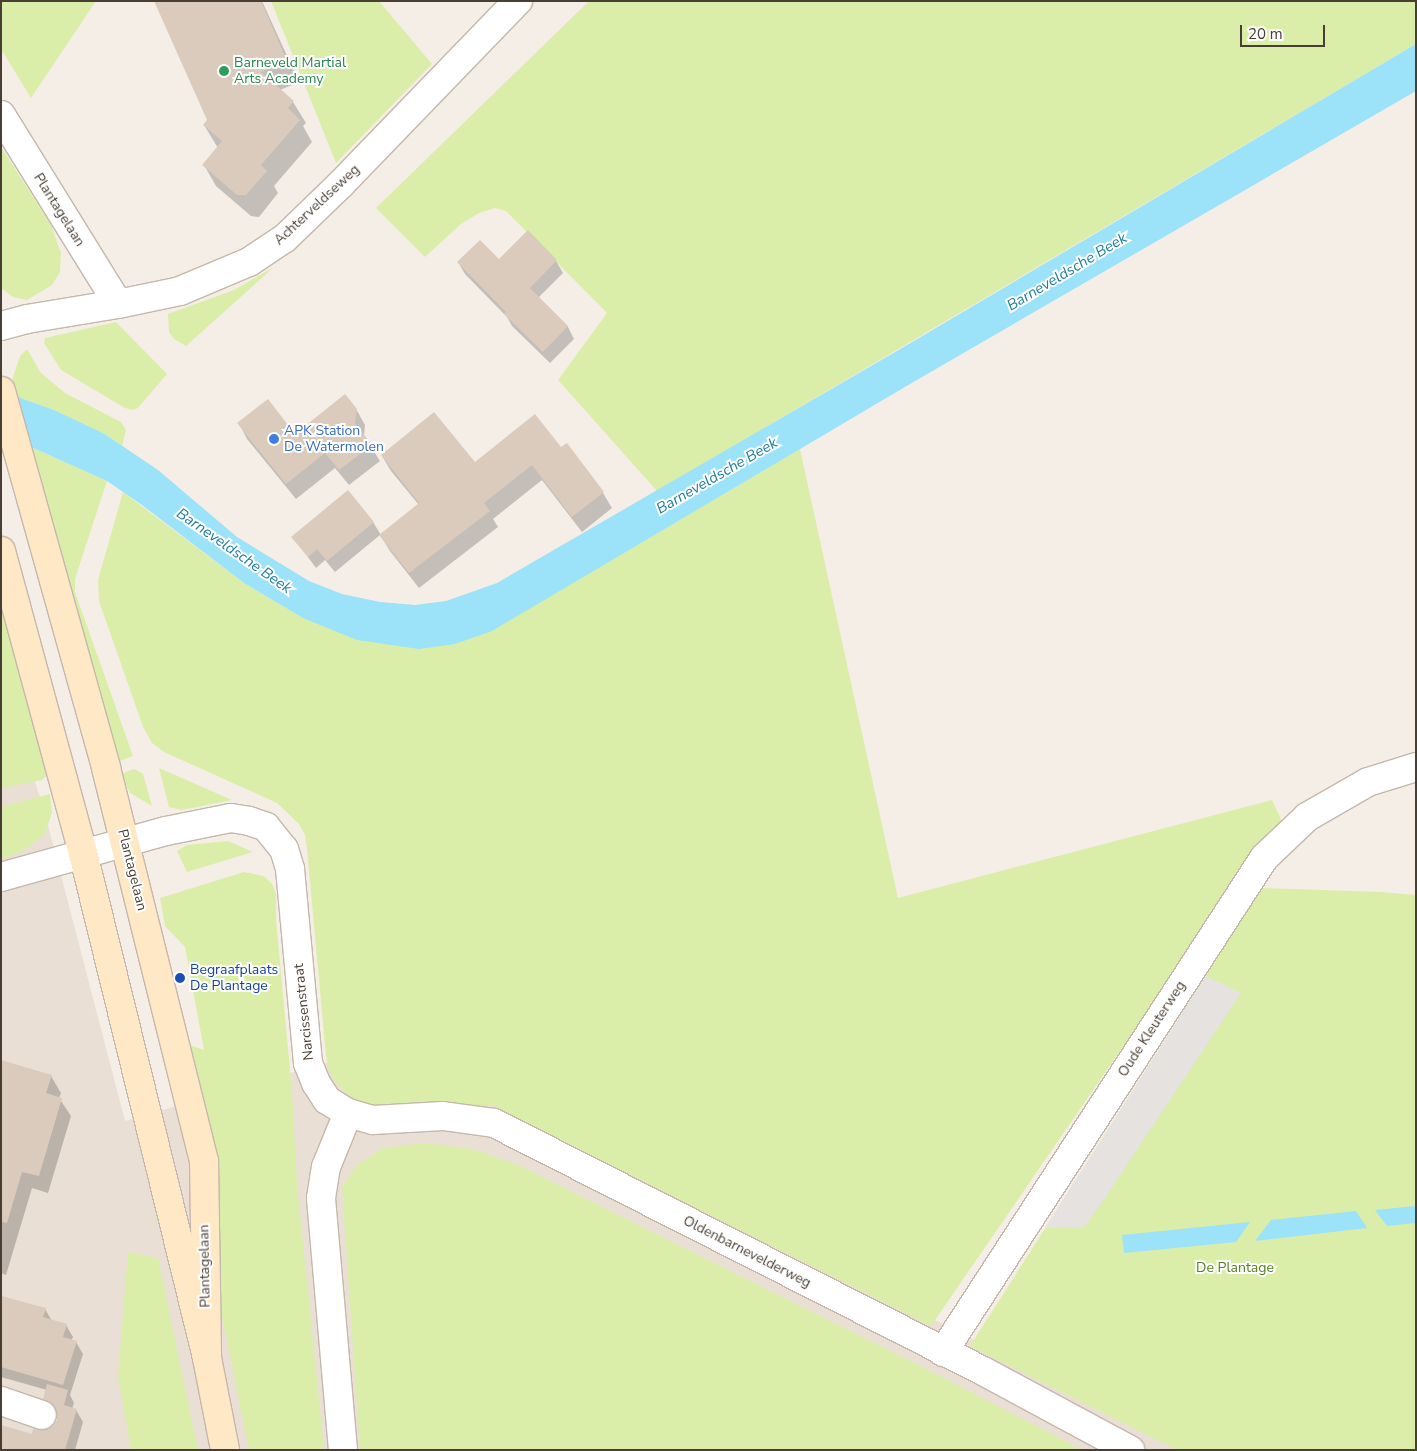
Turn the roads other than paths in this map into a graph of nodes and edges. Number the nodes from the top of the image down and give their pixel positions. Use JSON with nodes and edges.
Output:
{"nodes":[{"id":1,"x":518,"y":1,"type":"edge"},
{"id":2,"x":1,"y":115,"type":"edge"},
{"id":3,"x":118,"y":304,"type":"junction"},
{"id":4,"x":1,"y":326,"type":"edge"},
{"id":5,"x":1,"y":391,"type":"edge"},
{"id":6,"x":1,"y":551,"type":"edge"},
{"id":7,"x":1416,"y":767,"type":"edge"},
{"id":8,"x":125,"y":842,"type":"junction"},
{"id":9,"x":83,"y":852,"type":"junction"},
{"id":10,"x":1,"y":877,"type":"edge"},
{"id":11,"x":348,"y":1114,"type":"junction"},
{"id":12,"x":943,"y":1352,"type":"junction"},
{"id":13,"x":207,"y":1358,"type":"junction"},
{"id":14,"x":1,"y":1402,"type":"edge"},
{"id":15,"x":42,"y":1415,"type":"dead end"},
{"id":16,"x":225,"y":1450,"type":"edge"},
{"id":17,"x":343,"y":1450,"type":"edge"},
{"id":18,"x":1130,"y":1450,"type":"edge"}],
"edges":[{"from":1,"to":3,"type":"street","name":"Achterveldseweg"},
{"from":2,"to":3,"type":"street","name":"Plantagelaan"},
{"from":3,"to":4,"type":"street","name":"Achterveldseweg"},
{"from":5,"to":8,"type":"main road","name":"Plantagelaan"},
{"from":6,"to":9,"type":"main road","name":"Plantagelaan"},
{"from":7,"to":12,"type":"street","name":"Oude Kleuterweg"},
{"from":8,"to":9,"type":"street","name":"Narcissenstraat"},
{"from":8,"to":11,"type":"street","name":"Narcissenstraat"},
{"from":8,"to":13,"type":"main road","name":"Plantagelaan"},
{"from":9,"to":10,"type":"street","name":"Narcissenstraat"},
{"from":9,"to":13,"type":"main road","name":"Plantagelaan"},
{"from":11,"to":12,"type":"street","name":"Oldenbarnevelderweg"},
{"from":11,"to":17,"type":"street"},
{"from":12,"to":18,"type":"street","name":"Oldenbarnevelderweg"},
{"from":13,"to":16,"type":"main road","name":"Plantagelaan"},
{"from":14,"to":15,"type":"street"}]}
